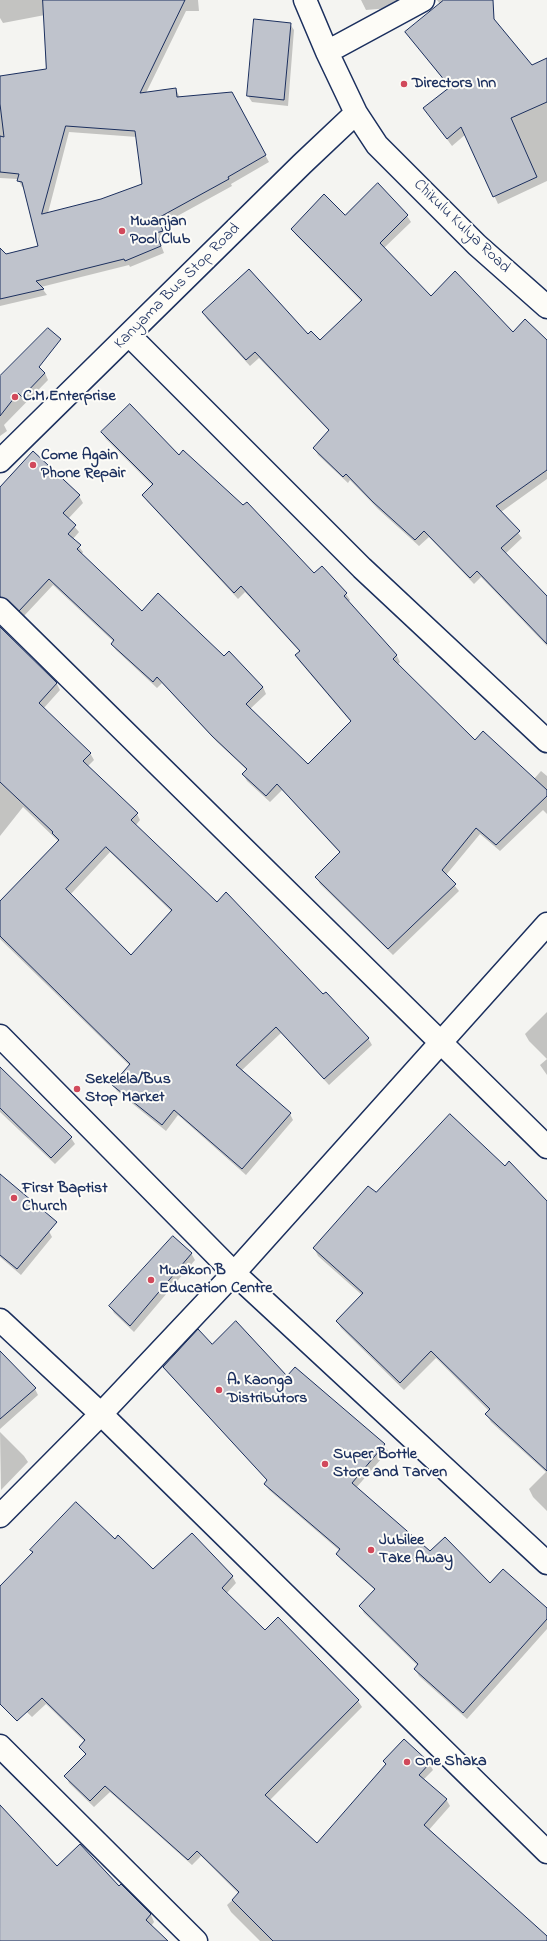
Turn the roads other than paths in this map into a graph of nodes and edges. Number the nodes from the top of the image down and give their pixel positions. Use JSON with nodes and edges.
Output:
{"nodes":[{"id":1,"x":305,"y":0,"type":"edge"},
{"id":2,"x":423,"y":0,"type":"edge"},
{"id":3,"x":326,"y":52,"type":"junction"},
{"id":4,"x":356,"y":113,"type":"junction"},
{"id":5,"x":547,"y":307,"type":"edge"},
{"id":6,"x":129,"y":335,"type":"junction"},
{"id":7,"x":0,"y":461,"type":"edge"},
{"id":8,"x":0,"y":609,"type":"edge"},
{"id":9,"x":547,"y":741,"type":"edge"},
{"id":10,"x":547,"y":924,"type":"edge"},
{"id":11,"x":0,"y":1036,"type":"edge"},
{"id":12,"x":441,"y":1043,"type":"junction"},
{"id":13,"x":547,"y":1147,"type":"edge"},
{"id":14,"x":234,"y":1273,"type":"junction"},
{"id":15,"x":0,"y":1320,"type":"edge"},
{"id":16,"x":101,"y":1414,"type":"junction"},
{"id":17,"x":0,"y":1516,"type":"edge"},
{"id":18,"x":547,"y":1563,"type":"edge"},
{"id":19,"x":0,"y":1746,"type":"edge"},
{"id":20,"x":547,"y":1852,"type":"edge"},
{"id":21,"x":196,"y":1941,"type":"edge"}],
"edges":[{"from":1,"to":3,"type":"street","name":"Chikulu Kulya Road"},
{"from":2,"to":3,"type":"street"},
{"from":3,"to":4,"type":"street","name":"Chikulu Kulya Road"},
{"from":4,"to":5,"type":"street","name":"Chikulu Kulya Road"},
{"from":4,"to":6,"type":"street","name":"Kanyama Bus Stop Road"},
{"from":6,"to":7,"type":"street","name":"Kanyama Bus Stop Road"},
{"from":6,"to":9,"type":"street"},
{"from":8,"to":12,"type":"street"},
{"from":10,"to":12,"type":"street"},
{"from":11,"to":14,"type":"street"},
{"from":12,"to":13,"type":"street"},
{"from":12,"to":14,"type":"street"},
{"from":14,"to":16,"type":"street"},
{"from":14,"to":18,"type":"street"},
{"from":15,"to":16,"type":"street"},
{"from":16,"to":17,"type":"street"},
{"from":16,"to":20,"type":"street"},
{"from":19,"to":21,"type":"street"}]}
